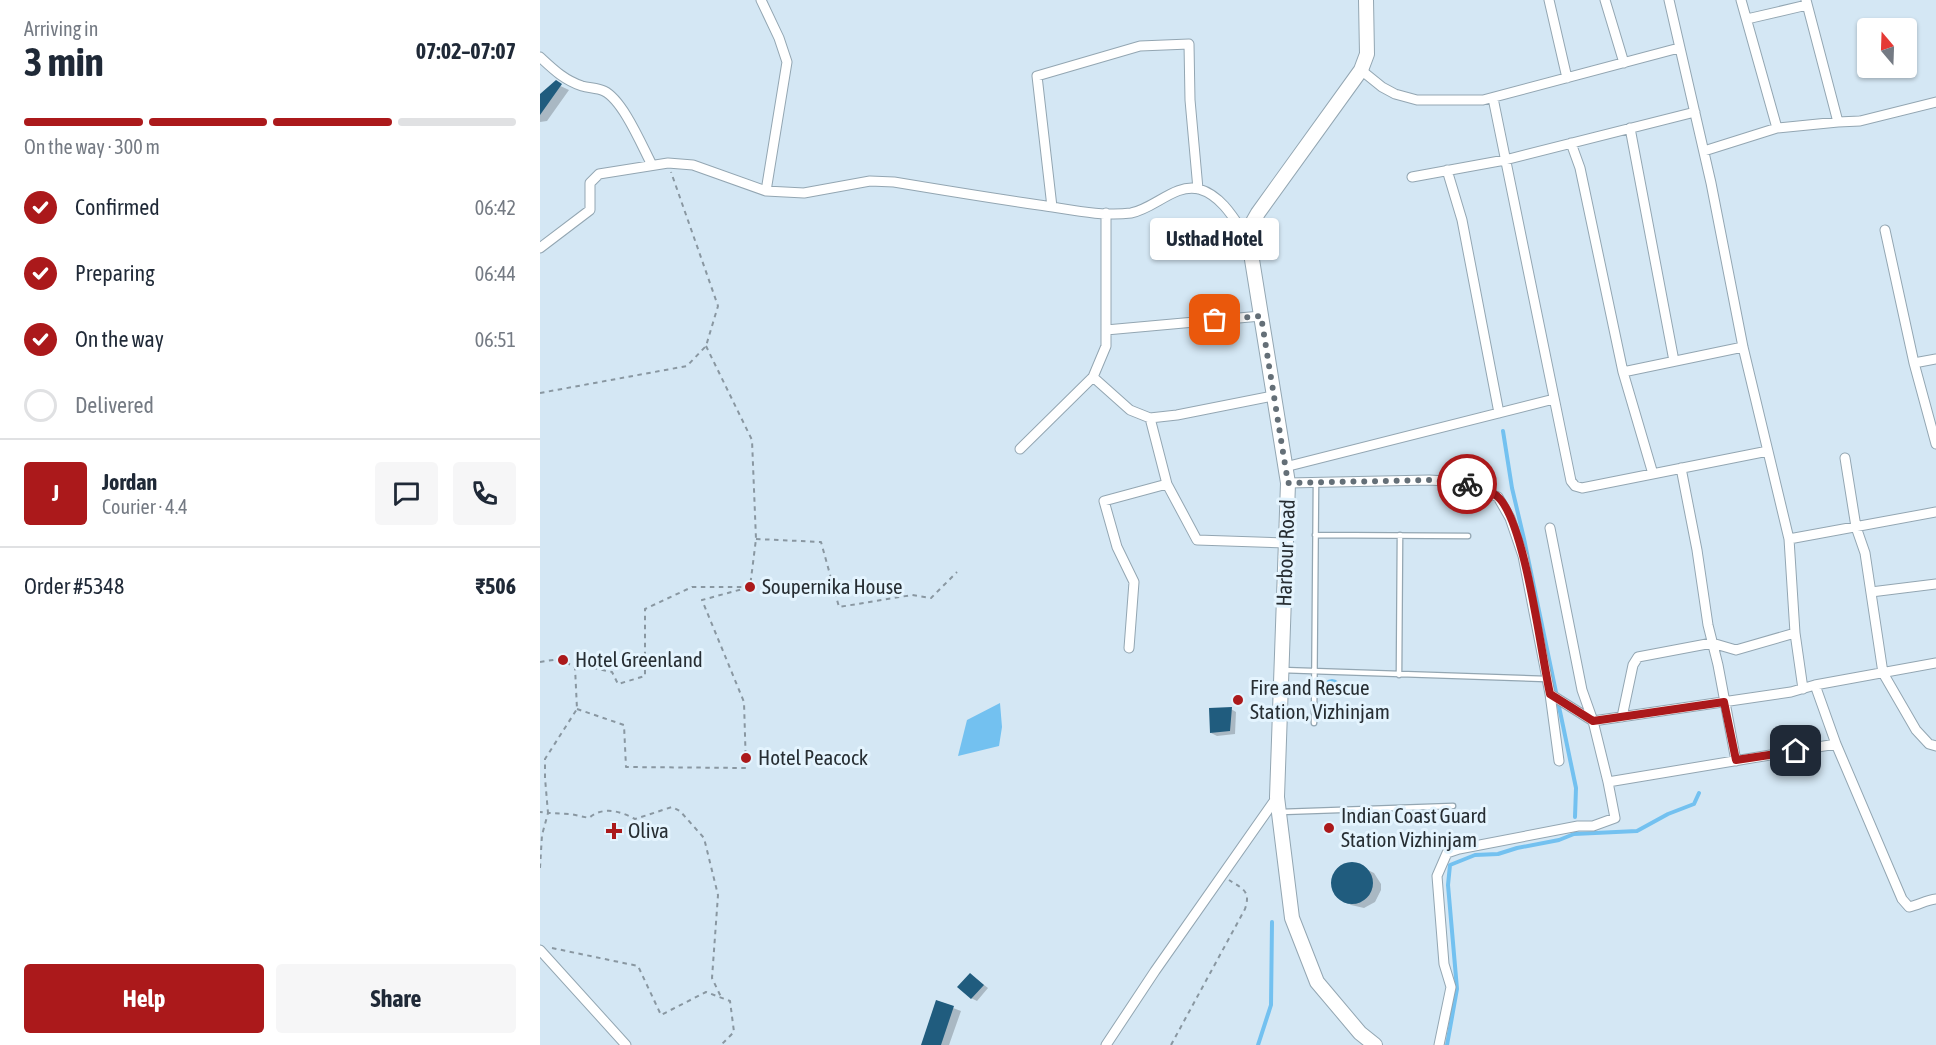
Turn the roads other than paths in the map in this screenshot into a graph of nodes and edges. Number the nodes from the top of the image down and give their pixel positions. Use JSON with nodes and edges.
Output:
{"nodes":[{"id":1,"x":761,"y":0,"type":"edge"},
{"id":2,"x":1366,"y":0,"type":"edge"},
{"id":3,"x":1549,"y":0,"type":"edge"},
{"id":4,"x":1605,"y":0,"type":"edge"},
{"id":5,"x":1669,"y":0,"type":"edge"},
{"id":6,"x":1741,"y":0,"type":"edge"},
{"id":7,"x":1807,"y":2,"type":"edge"},
{"id":8,"x":1748,"y":19,"type":"junction"},
{"id":9,"x":1679,"y":48,"type":"junction"},
{"id":10,"x":540,"y":57,"type":"edge"},
{"id":11,"x":1624,"y":63,"type":"junction"},
{"id":12,"x":1361,"y":69,"type":"junction"},
{"id":13,"x":1567,"y":78,"type":"junction"},
{"id":14,"x":1493,"y":98,"type":"junction"},
{"id":15,"x":1936,"y":102,"type":"edge"},
{"id":16,"x":1695,"y":112,"type":"junction"},
{"id":17,"x":1838,"y":122,"type":"junction"},
{"id":18,"x":1630,"y":128,"type":"junction"},
{"id":19,"x":1777,"y":128,"type":"junction"},
{"id":20,"x":1571,"y":143,"type":"junction"},
{"id":21,"x":1704,"y":151,"type":"junction"},
{"id":22,"x":1505,"y":160,"type":"junction"},
{"id":23,"x":652,"y":165,"type":"junction"},
{"id":24,"x":1447,"y":170,"type":"junction"},
{"id":25,"x":1412,"y":177,"type":"dead end"},
{"id":26,"x":1198,"y":189,"type":"junction"},
{"id":27,"x":766,"y":191,"type":"junction"},
{"id":28,"x":1052,"y":207,"type":"junction"},
{"id":29,"x":1106,"y":213,"type":"junction"},
{"id":30,"x":1885,"y":230,"type":"dead end"},
{"id":31,"x":1249,"y":241,"type":"junction"},
{"id":32,"x":540,"y":248,"type":"edge"},
{"id":33,"x":1261,"y":316,"type":"junction"},
{"id":34,"x":1106,"y":330,"type":"junction"},
{"id":35,"x":1743,"y":346,"type":"junction"},
{"id":36,"x":1936,"y":359,"type":"edge"},
{"id":37,"x":1674,"y":361,"type":"junction"},
{"id":38,"x":1914,"y":363,"type":"junction"},
{"id":39,"x":1623,"y":372,"type":"junction"},
{"id":40,"x":1093,"y":377,"type":"junction"},
{"id":41,"x":1274,"y":396,"type":"junction"},
{"id":42,"x":1554,"y":399,"type":"junction"},
{"id":43,"x":1499,"y":413,"type":"junction"},
{"id":44,"x":1150,"y":418,"type":"junction"},
{"id":45,"x":1936,"y":444,"type":"edge"},
{"id":46,"x":1020,"y":449,"type":"dead end"},
{"id":47,"x":1768,"y":451,"type":"junction"},
{"id":48,"x":1845,"y":458,"type":"dead end"},
{"id":49,"x":1285,"y":467,"type":"junction"},
{"id":50,"x":1681,"y":468,"type":"junction"},
{"id":51,"x":1653,"y":474,"type":"junction"},
{"id":52,"x":1316,"y":482,"type":"junction"},
{"id":53,"x":1288,"y":483,"type":"junction"},
{"id":54,"x":1167,"y":484,"type":"junction"},
{"id":55,"x":1936,"y":512,"type":"edge"},
{"id":56,"x":1856,"y":527,"type":"junction"},
{"id":57,"x":1550,"y":528,"type":"dead end"},
{"id":58,"x":1315,"y":535,"type":"junction"},
{"id":59,"x":1400,"y":535,"type":"junction"},
{"id":60,"x":1468,"y":536,"type":"dead end"},
{"id":61,"x":1790,"y":539,"type":"junction"},
{"id":62,"x":1286,"y":543,"type":"junction"},
{"id":63,"x":1936,"y":584,"type":"edge"},
{"id":64,"x":1870,"y":592,"type":"junction"},
{"id":65,"x":1795,"y":633,"type":"junction"},
{"id":66,"x":1712,"y":643,"type":"junction"},
{"id":67,"x":1129,"y":648,"type":"dead end"},
{"id":68,"x":1936,"y":663,"type":"edge"},
{"id":69,"x":1281,"y":670,"type":"junction"},
{"id":70,"x":1314,"y":671,"type":"junction"},
{"id":71,"x":1883,"y":673,"type":"junction"},
{"id":72,"x":1399,"y":675,"type":"junction"},
{"id":73,"x":1546,"y":679,"type":"junction"},
{"id":74,"x":1815,"y":685,"type":"junction"},
{"id":75,"x":1803,"y":689,"type":"junction"},
{"id":76,"x":1550,"y":694,"type":"junction"},
{"id":77,"x":1724,"y":702,"type":"junction"},
{"id":78,"x":1622,"y":717,"type":"junction"},
{"id":79,"x":1593,"y":721,"type":"junction"},
{"id":80,"x":1314,"y":723,"type":"dead end"},
{"id":81,"x":1836,"y":744,"type":"junction"},
{"id":82,"x":1936,"y":746,"type":"edge"},
{"id":83,"x":1736,"y":760,"type":"junction"},
{"id":84,"x":1559,"y":761,"type":"dead end"},
{"id":85,"x":1608,"y":782,"type":"junction"},
{"id":86,"x":1277,"y":797,"type":"junction"},
{"id":87,"x":1452,"y":806,"type":"dead end"},
{"id":88,"x":1279,"y":812,"type":"junction"},
{"id":89,"x":1936,"y":899,"type":"edge"},
{"id":90,"x":540,"y":950,"type":"edge"},
{"id":91,"x":626,"y":1045,"type":"edge"},
{"id":92,"x":1106,"y":1045,"type":"edge"},
{"id":93,"x":1375,"y":1045,"type":"edge"},
{"id":94,"x":1439,"y":1045,"type":"edge"}],
"edges":[{"from":1,"to":27,"type":"street"},
{"from":2,"to":12,"type":"street","name":"Harbour Road"},
{"from":3,"to":13,"type":"street"},
{"from":4,"to":11,"type":"street"},
{"from":5,"to":9,"type":"street"},
{"from":6,"to":8,"type":"street"},
{"from":7,"to":8,"type":"street"},
{"from":7,"to":17,"type":"street"},
{"from":8,"to":19,"type":"street"},
{"from":9,"to":11,"type":"street"},
{"from":9,"to":16,"type":"street"},
{"from":10,"to":23,"type":"street"},
{"from":11,"to":13,"type":"street"},
{"from":12,"to":14,"type":"street"},
{"from":12,"to":31,"type":"street","name":"Harbour Road"},
{"from":13,"to":14,"type":"street"},
{"from":14,"to":22,"type":"street"},
{"from":15,"to":17,"type":"street"},
{"from":16,"to":18,"type":"street"},
{"from":16,"to":21,"type":"street"},
{"from":17,"to":19,"type":"street"},
{"from":18,"to":20,"type":"street"},
{"from":18,"to":37,"type":"street"},
{"from":19,"to":21,"type":"street"},
{"from":20,"to":22,"type":"street"},
{"from":20,"to":39,"type":"street"},
{"from":21,"to":35,"type":"street"},
{"from":22,"to":24,"type":"street"},
{"from":22,"to":42,"type":"street"},
{"from":23,"to":27,"type":"street"},
{"from":23,"to":32,"type":"street"},
{"from":24,"to":25,"type":"street"},
{"from":24,"to":43,"type":"street"},
{"from":26,"to":28,"type":"street"},
{"from":26,"to":29,"type":"street"},
{"from":26,"to":31,"type":"street"},
{"from":27,"to":28,"type":"street"},
{"from":28,"to":29,"type":"street"},
{"from":29,"to":34,"type":"street"},
{"from":30,"to":38,"type":"street"},
{"from":31,"to":33,"type":"street","name":"Harbour Road"},
{"from":33,"to":34,"type":"street"},
{"from":33,"to":41,"type":"street","name":"Harbour Road"},
{"from":34,"to":40,"type":"street"},
{"from":35,"to":37,"type":"street"},
{"from":35,"to":47,"type":"street"},
{"from":36,"to":38,"type":"street"},
{"from":37,"to":39,"type":"street"},
{"from":38,"to":45,"type":"street"},
{"from":39,"to":51,"type":"street"},
{"from":40,"to":44,"type":"street"},
{"from":40,"to":46,"type":"street"},
{"from":41,"to":44,"type":"street"},
{"from":41,"to":49,"type":"street","name":"Harbour Road"},
{"from":42,"to":43,"type":"street"},
{"from":42,"to":51,"type":"street"},
{"from":43,"to":49,"type":"street"},
{"from":44,"to":54,"type":"street"},
{"from":47,"to":50,"type":"street"},
{"from":47,"to":61,"type":"street"},
{"from":48,"to":56,"type":"street"},
{"from":49,"to":53,"type":"street","name":"Harbour Road"},
{"from":50,"to":51,"type":"street"},
{"from":50,"to":66,"type":"street"},
{"from":52,"to":53,"type":"street"},
{"from":52,"to":58,"type":"lane"},
{"from":52,"to":73,"type":"street"},
{"from":53,"to":62,"type":"street","name":"Harbour Road"},
{"from":54,"to":62,"type":"street"},
{"from":54,"to":67,"type":"street"},
{"from":55,"to":56,"type":"street"},
{"from":56,"to":61,"type":"street"},
{"from":56,"to":64,"type":"street"},
{"from":57,"to":79,"type":"street"},
{"from":58,"to":59,"type":"lane"},
{"from":58,"to":70,"type":"lane"},
{"from":59,"to":60,"type":"lane"},
{"from":59,"to":72,"type":"lane"},
{"from":61,"to":65,"type":"street"},
{"from":62,"to":69,"type":"street","name":"Harbour Road"},
{"from":63,"to":64,"type":"street"},
{"from":64,"to":71,"type":"street"},
{"from":65,"to":66,"type":"street"},
{"from":65,"to":75,"type":"street"},
{"from":66,"to":77,"type":"street"},
{"from":66,"to":78,"type":"street"},
{"from":68,"to":71,"type":"street"},
{"from":69,"to":70,"type":"lane"},
{"from":69,"to":86,"type":"street","name":"Harbour Road"},
{"from":70,"to":72,"type":"lane"},
{"from":70,"to":80,"type":"lane"},
{"from":71,"to":74,"type":"street"},
{"from":71,"to":82,"type":"street"},
{"from":72,"to":73,"type":"lane"},
{"from":73,"to":76,"type":"street"},
{"from":74,"to":75,"type":"street"},
{"from":74,"to":81,"type":"street"},
{"from":75,"to":77,"type":"street"},
{"from":76,"to":79,"type":"street"},
{"from":76,"to":84,"type":"street"},
{"from":77,"to":78,"type":"street"},
{"from":77,"to":83,"type":"street"},
{"from":78,"to":79,"type":"street"},
{"from":79,"to":85,"type":"street"},
{"from":81,"to":83,"type":"street"},
{"from":81,"to":89,"type":"street"},
{"from":83,"to":85,"type":"street"},
{"from":85,"to":94,"type":"street"},
{"from":86,"to":88,"type":"street","name":"Harbour Road"},
{"from":86,"to":92,"type":"street"},
{"from":87,"to":88,"type":"lane"},
{"from":88,"to":93,"type":"street","name":"Harbour Road"},
{"from":90,"to":91,"type":"street"}]}
